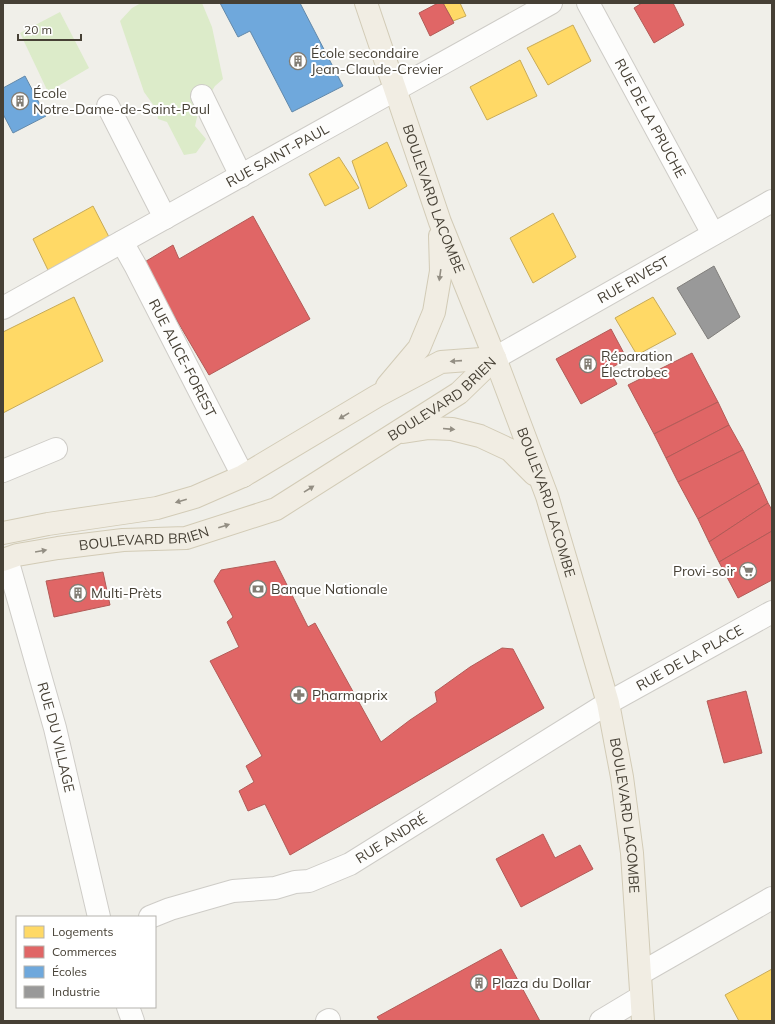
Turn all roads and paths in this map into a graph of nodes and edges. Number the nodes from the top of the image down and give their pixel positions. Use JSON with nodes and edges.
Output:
{"nodes":[{"id":1,"x":366,"y":3,"type":"edge"},
{"id":2,"x":551,"y":3,"type":"edge"},
{"id":3,"x":588,"y":3,"type":"edge"},
{"id":4,"x":395,"y":91,"type":"junction"},
{"id":5,"x":202,"y":96,"type":"dead end"},
{"id":6,"x":108,"y":106,"type":"dead end"},
{"id":7,"x":242,"y":176,"type":"junction"},
{"id":8,"x":771,"y":204,"type":"edge"},
{"id":9,"x":165,"y":218,"type":"junction"},
{"id":10,"x":440,"y":222,"type":"junction"},
{"id":11,"x":713,"y":234,"type":"junction"},
{"id":12,"x":122,"y":242,"type":"junction"},
{"id":13,"x":3,"y":308,"type":"edge"},
{"id":14,"x":495,"y":358,"type":"junction"},
{"id":15,"x":378,"y":396,"type":"junction"},
{"id":16,"x":396,"y":433,"type":"junction"},
{"id":17,"x":56,"y":449,"type":"dead end"},
{"id":18,"x":3,"y":471,"type":"edge"},
{"id":19,"x":243,"y":476,"type":"junction"},
{"id":20,"x":540,"y":479,"type":"junction"},
{"id":21,"x":3,"y":533,"type":"edge"},
{"id":22,"x":5,"y":560,"type":"edge"},
{"id":23,"x":772,"y":612,"type":"edge"},
{"id":24,"x":608,"y":703,"type":"junction"},
{"id":25,"x":772,"y":898,"type":"edge"},
{"id":26,"x":99,"y":916,"type":"edge"},
{"id":27,"x":153,"y":916,"type":"edge"},
{"id":28,"x":641,"y":973,"type":"junction"},
{"id":29,"x":641,"y":997,"type":"junction"},
{"id":30,"x":128,"y":1008,"type":"edge"},
{"id":31,"x":133,"y":1021,"type":"edge"},
{"id":32,"x":601,"y":1021,"type":"edge"},
{"id":33,"x":643,"y":1021,"type":"edge"}],
"edges":[{"from":1,"to":4,"type":"main road","name":"BOULEVARD LACOMBE"},
{"from":2,"to":4,"type":"street","name":"RUE SAINT-PAUL"},
{"from":3,"to":11,"type":"street","name":"RUE DE LA PRUCHE"},
{"from":4,"to":7,"type":"street","name":"RUE SAINT-PAUL"},
{"from":4,"to":10,"type":"main road","name":"BOULEVARD LACOMBE"},
{"from":5,"to":7,"type":"street"},
{"from":6,"to":9,"type":"street"},
{"from":7,"to":9,"type":"street","name":"RUE SAINT-PAUL"},
{"from":8,"to":11,"type":"street","name":"RUE RIVEST"},
{"from":9,"to":12,"type":"street","name":"RUE SAINT-PAUL"},
{"from":10,"to":14,"type":"main road","name":"BOULEVARD LACOMBE"},
{"from":10,"to":15,"type":"main road","one_way":true},
{"from":11,"to":14,"type":"street","name":"RUE RIVEST"},
{"from":12,"to":13,"type":"street","name":"RUE SAINT-PAUL"},
{"from":12,"to":19,"type":"street","name":"RUE ALICE-FOREST"},
{"from":14,"to":15,"type":"main road","name":"BOULEVARD BRIEN","one_way":true},
{"from":14,"to":16,"type":"main road","name":"BOULEVARD BRIEN"},
{"from":14,"to":20,"type":"main road","name":"BOULEVARD LACOMBE"},
{"from":15,"to":19,"type":"main road","name":"BOULEVARD BRIEN","one_way":true},
{"from":16,"to":20,"type":"main road","one_way":true},
{"from":22,"to":16,"type":"main road","name":"BOULEVARD BRIEN","one_way":true},
{"from":17,"to":18,"type":"street"},
{"from":19,"to":21,"type":"main road","name":"BOULEVARD BRIEN","one_way":true},
{"from":20,"to":24,"type":"main road","name":"BOULEVARD LACOMBE"},
{"from":22,"to":26,"type":"street","name":"RUE DU VILLAGE"},
{"from":23,"to":24,"type":"street","name":"RUE DE LA PLACE"},
{"from":24,"to":27,"type":"street","name":"RUE ANDRÉ"},
{"from":24,"to":28,"type":"main road","name":"BOULEVARD LACOMBE"},
{"from":25,"to":28,"type":"street"},
{"from":28,"to":29,"type":"main road","name":"BOULEVARD LACOMBE"},
{"from":29,"to":32,"type":"street"},
{"from":29,"to":33,"type":"main road","name":"BOULEVARD LACOMBE"},
{"from":30,"to":31,"type":"street"}]}
